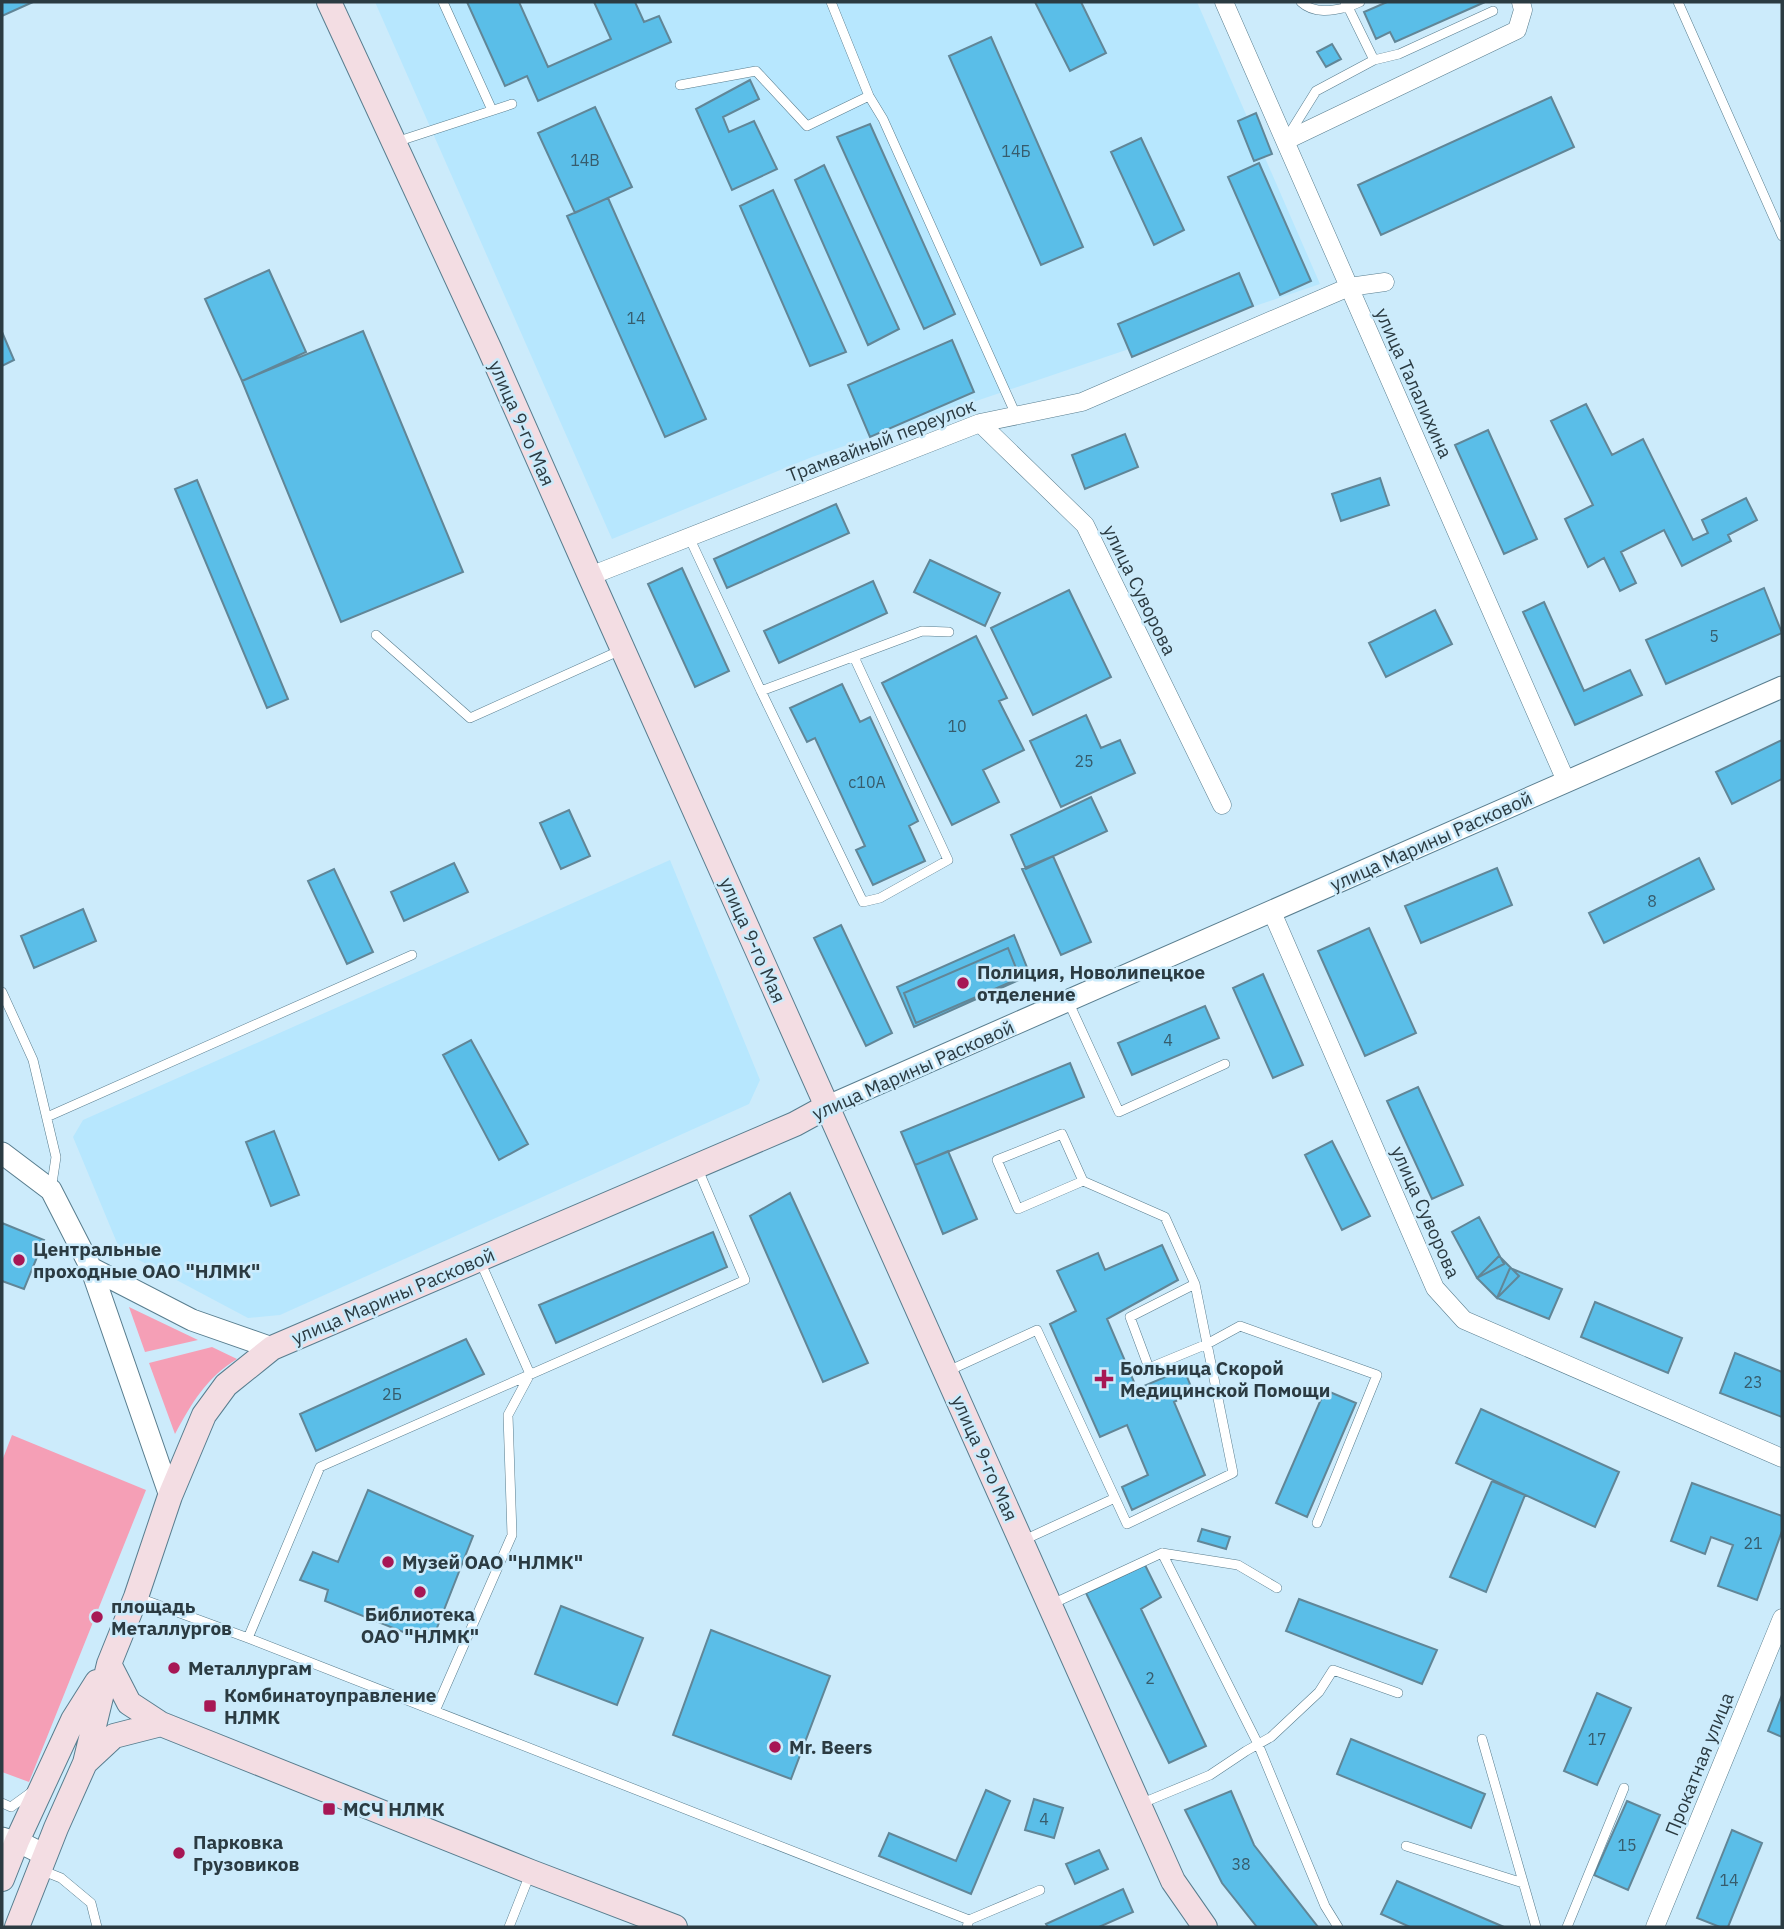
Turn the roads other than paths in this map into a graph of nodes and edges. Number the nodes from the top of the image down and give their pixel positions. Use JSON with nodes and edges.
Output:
{"nodes":[{"id":1,"x":331,"y":2,"type":"edge"},
{"id":2,"x":443,"y":2,"type":"edge"},
{"id":3,"x":831,"y":2,"type":"edge"},
{"id":4,"x":1224,"y":2,"type":"edge"},
{"id":5,"x":1301,"y":2,"type":"edge"},
{"id":6,"x":1360,"y":2,"type":"edge"},
{"id":7,"x":1521,"y":2,"type":"edge"},
{"id":8,"x":1678,"y":2,"type":"edge"},
{"id":9,"x":1347,"y":5,"type":"edge"},
{"id":10,"x":1493,"y":11,"type":"dead end"},
{"id":11,"x":1374,"y":60,"type":"junction"},
{"id":12,"x":680,"y":85,"type":"dead end"},
{"id":13,"x":869,"y":96,"type":"junction"},
{"id":14,"x":512,"y":104,"type":"dead end"},
{"id":15,"x":492,"y":110,"type":"junction"},
{"id":16,"x":1285,"y":141,"type":"junction"},
{"id":17,"x":394,"y":142,"type":"junction"},
{"id":18,"x":1782,"y":236,"type":"edge"},
{"id":19,"x":1385,"y":282,"type":"dead end"},
{"id":20,"x":1349,"y":287,"type":"junction"},
{"id":21,"x":1016,"y":415,"type":"junction"},
{"id":22,"x":980,"y":422,"type":"junction"},
{"id":23,"x":689,"y":537,"type":"junction"},
{"id":24,"x":590,"y":576,"type":"junction"},
{"id":25,"x":949,"y":632,"type":"dead end"},
{"id":26,"x":376,"y":635,"type":"dead end"},
{"id":27,"x":623,"y":649,"type":"junction"},
{"id":28,"x":854,"y":657,"type":"junction"},
{"id":29,"x":1782,"y":687,"type":"edge"},
{"id":30,"x":761,"y":691,"type":"junction"},
{"id":31,"x":1566,"y":781,"type":"junction"},
{"id":32,"x":1222,"y":805,"type":"dead end"},
{"id":33,"x":1272,"y":912,"type":"junction"},
{"id":34,"x":412,"y":956,"type":"dead end"},
{"id":35,"x":2,"y":992,"type":"edge"},
{"id":36,"x":1068,"y":1001,"type":"junction"},
{"id":37,"x":1226,"y":1064,"type":"dead end"},
{"id":38,"x":828,"y":1106,"type":"junction"},
{"id":39,"x":47,"y":1117,"type":"junction"},
{"id":40,"x":2,"y":1153,"type":"edge"},
{"id":41,"x":696,"y":1165,"type":"junction"},
{"id":42,"x":1083,"y":1181,"type":"junction"},
{"id":43,"x":51,"y":1190,"type":"junction"},
{"id":44,"x":480,"y":1259,"type":"junction"},
{"id":45,"x":91,"y":1268,"type":"junction"},
{"id":46,"x":1195,"y":1283,"type":"junction"},
{"id":47,"x":1207,"y":1344,"type":"junction"},
{"id":48,"x":272,"y":1348,"type":"junction"},
{"id":49,"x":946,"y":1372,"type":"junction"},
{"id":50,"x":530,"y":1374,"type":"junction"},
{"id":51,"x":1782,"y":1458,"type":"edge"},
{"id":52,"x":170,"y":1496,"type":"junction"},
{"id":53,"x":1115,"y":1498,"type":"junction"},
{"id":54,"x":1317,"y":1523,"type":"dead end"},
{"id":55,"x":1022,"y":1541,"type":"junction"},
{"id":56,"x":1163,"y":1553,"type":"junction"},
{"id":57,"x":1276,"y":1588,"type":"dead end"},
{"id":58,"x":136,"y":1597,"type":"junction"},
{"id":59,"x":1050,"y":1605,"type":"junction"},
{"id":60,"x":1782,"y":1618,"type":"edge"},
{"id":61,"x":248,"y":1637,"type":"junction"},
{"id":62,"x":109,"y":1664,"type":"junction"},
{"id":63,"x":1398,"y":1693,"type":"dead end"},
{"id":64,"x":435,"y":1711,"type":"junction"},
{"id":65,"x":161,"y":1724,"type":"junction"},
{"id":66,"x":1482,"y":1739,"type":"dead end"},
{"id":67,"x":1258,"y":1744,"type":"junction"},
{"id":68,"x":85,"y":1763,"type":"junction"},
{"id":69,"x":45,"y":1781,"type":"junction"},
{"id":70,"x":1625,"y":1788,"type":"dead end"},
{"id":71,"x":2,"y":1803,"type":"edge"},
{"id":72,"x":1139,"y":1804,"type":"junction"},
{"id":73,"x":9,"y":1841,"type":"edge"},
{"id":74,"x":1406,"y":1846,"type":"dead end"},
{"id":75,"x":42,"y":1862,"type":"junction"},
{"id":76,"x":531,"y":1872,"type":"junction"},
{"id":77,"x":2,"y":1880,"type":"edge"},
{"id":78,"x":1173,"y":1881,"type":"junction"},
{"id":79,"x":1524,"y":1883,"type":"junction"},
{"id":80,"x":1040,"y":1890,"type":"dead end"},
{"id":81,"x":968,"y":1924,"type":"edge"},
{"id":82,"x":17,"y":1927,"type":"edge"},
{"id":83,"x":97,"y":1927,"type":"edge"},
{"id":84,"x":509,"y":1927,"type":"edge"},
{"id":85,"x":676,"y":1927,"type":"edge"},
{"id":86,"x":1184,"y":1927,"type":"edge"},
{"id":87,"x":1205,"y":1927,"type":"edge"},
{"id":88,"x":1338,"y":1927,"type":"edge"},
{"id":89,"x":1536,"y":1927,"type":"edge"},
{"id":90,"x":1567,"y":1927,"type":"edge"},
{"id":91,"x":1655,"y":1927,"type":"edge"}],
"edges":[{"from":1,"to":17,"type":"main road","name":"улица 9-го Мая"},
{"from":2,"to":15,"type":"lane"},
{"from":3,"to":13,"type":"lane"},
{"from":4,"to":16,"type":"street","name":"улица Талалихина"},
{"from":5,"to":9,"type":"lane"},
{"from":6,"to":9,"type":"lane"},
{"from":7,"to":16,"type":"street"},
{"from":8,"to":18,"type":"lane"},
{"from":9,"to":11,"type":"lane"},
{"from":10,"to":11,"type":"lane"},
{"from":11,"to":16,"type":"lane"},
{"from":12,"to":13,"type":"lane"},
{"from":13,"to":21,"type":"lane"},
{"from":14,"to":15,"type":"lane"},
{"from":15,"to":17,"type":"lane"},
{"from":16,"to":20,"type":"street","name":"улица Талалихина"},
{"from":17,"to":24,"type":"main road","name":"улица 9-го Мая"},
{"from":19,"to":20,"type":"street","name":"Трамвайный переулок"},
{"from":20,"to":21,"type":"street","name":"Трамвайный переулок"},
{"from":20,"to":31,"type":"street","name":"улица Талалихина"},
{"from":21,"to":22,"type":"street","name":"Трамвайный переулок"},
{"from":22,"to":23,"type":"street","name":"Трамвайный переулок"},
{"from":22,"to":32,"type":"street","name":"улица Суворова"},
{"from":23,"to":24,"type":"street","name":"Трамвайный переулок"},
{"from":23,"to":30,"type":"lane"},
{"from":24,"to":27,"type":"main road","name":"улица 9-го Мая"},
{"from":25,"to":28,"type":"lane"},
{"from":26,"to":27,"type":"lane"},
{"from":27,"to":38,"type":"main road","name":"улица 9-го Мая"},
{"from":28,"to":30,"type":"lane"},
{"from":28,"to":30,"type":"lane"},
{"from":29,"to":31,"type":"street","name":"улица Марины Расковой"},
{"from":31,"to":33,"type":"street","name":"улица Марины Расковой"},
{"from":33,"to":36,"type":"street","name":"улица Марины Расковой"},
{"from":33,"to":51,"type":"street","name":"улица Суворова"},
{"from":34,"to":39,"type":"lane"},
{"from":35,"to":39,"type":"lane"},
{"from":36,"to":37,"type":"lane"},
{"from":36,"to":38,"type":"street","name":"улица Марины Расковой"},
{"from":38,"to":41,"type":"main road","name":"улица Марины Расковой"},
{"from":38,"to":49,"type":"main road","name":"улица 9-го Мая"},
{"from":39,"to":43,"type":"lane"},
{"from":40,"to":43,"type":"street"},
{"from":41,"to":44,"type":"main road","name":"улица Марины Расковой"},
{"from":41,"to":50,"type":"lane"},
{"from":42,"to":42,"type":"lane"},
{"from":42,"to":46,"type":"lane"},
{"from":43,"to":45,"type":"street"},
{"from":44,"to":48,"type":"main road","name":"улица Марины Расковой"},
{"from":44,"to":50,"type":"lane"},
{"from":45,"to":48,"type":"street"},
{"from":45,"to":52,"type":"street"},
{"from":46,"to":47,"type":"lane"},
{"from":46,"to":47,"type":"lane"},
{"from":47,"to":53,"type":"lane"},
{"from":47,"to":54,"type":"lane"},
{"from":48,"to":52,"type":"main road"},
{"from":49,"to":53,"type":"lane"},
{"from":49,"to":55,"type":"main road","name":"улица 9-го Мая"},
{"from":50,"to":61,"type":"lane"},
{"from":50,"to":64,"type":"lane"},
{"from":52,"to":58,"type":"main road"},
{"from":53,"to":55,"type":"lane"},
{"from":55,"to":59,"type":"main road","name":"улица 9-го Мая"},
{"from":56,"to":57,"type":"lane"},
{"from":56,"to":59,"type":"lane"},
{"from":56,"to":67,"type":"lane"},
{"from":58,"to":61,"type":"lane"},
{"from":58,"to":62,"type":"main road"},
{"from":59,"to":72,"type":"main road","name":"улица 9-го Мая"},
{"from":60,"to":91,"type":"street","name":"Прокатная улица"},
{"from":61,"to":64,"type":"lane"},
{"from":62,"to":65,"type":"main road"},
{"from":62,"to":68,"type":"main road"},
{"from":62,"to":69,"type":"main road"},
{"from":63,"to":67,"type":"lane"},
{"from":64,"to":81,"type":"lane"},
{"from":65,"to":68,"type":"main road"},
{"from":65,"to":76,"type":"main road"},
{"from":66,"to":79,"type":"lane"},
{"from":67,"to":72,"type":"lane"},
{"from":67,"to":88,"type":"lane"},
{"from":68,"to":75,"type":"main road"},
{"from":69,"to":71,"type":"lane"},
{"from":69,"to":73,"type":"main road"},
{"from":70,"to":90,"type":"lane"},
{"from":72,"to":78,"type":"main road","name":"улица 9-го Мая"},
{"from":73,"to":75,"type":"street"},
{"from":73,"to":77,"type":"main road"},
{"from":74,"to":79,"type":"lane"},
{"from":75,"to":82,"type":"main road"},
{"from":75,"to":83,"type":"lane"},
{"from":76,"to":84,"type":"lane"},
{"from":76,"to":85,"type":"main road"},
{"from":78,"to":86,"type":"main road"},
{"from":78,"to":87,"type":"main road"},
{"from":79,"to":89,"type":"lane"},
{"from":80,"to":81,"type":"lane"}]}
